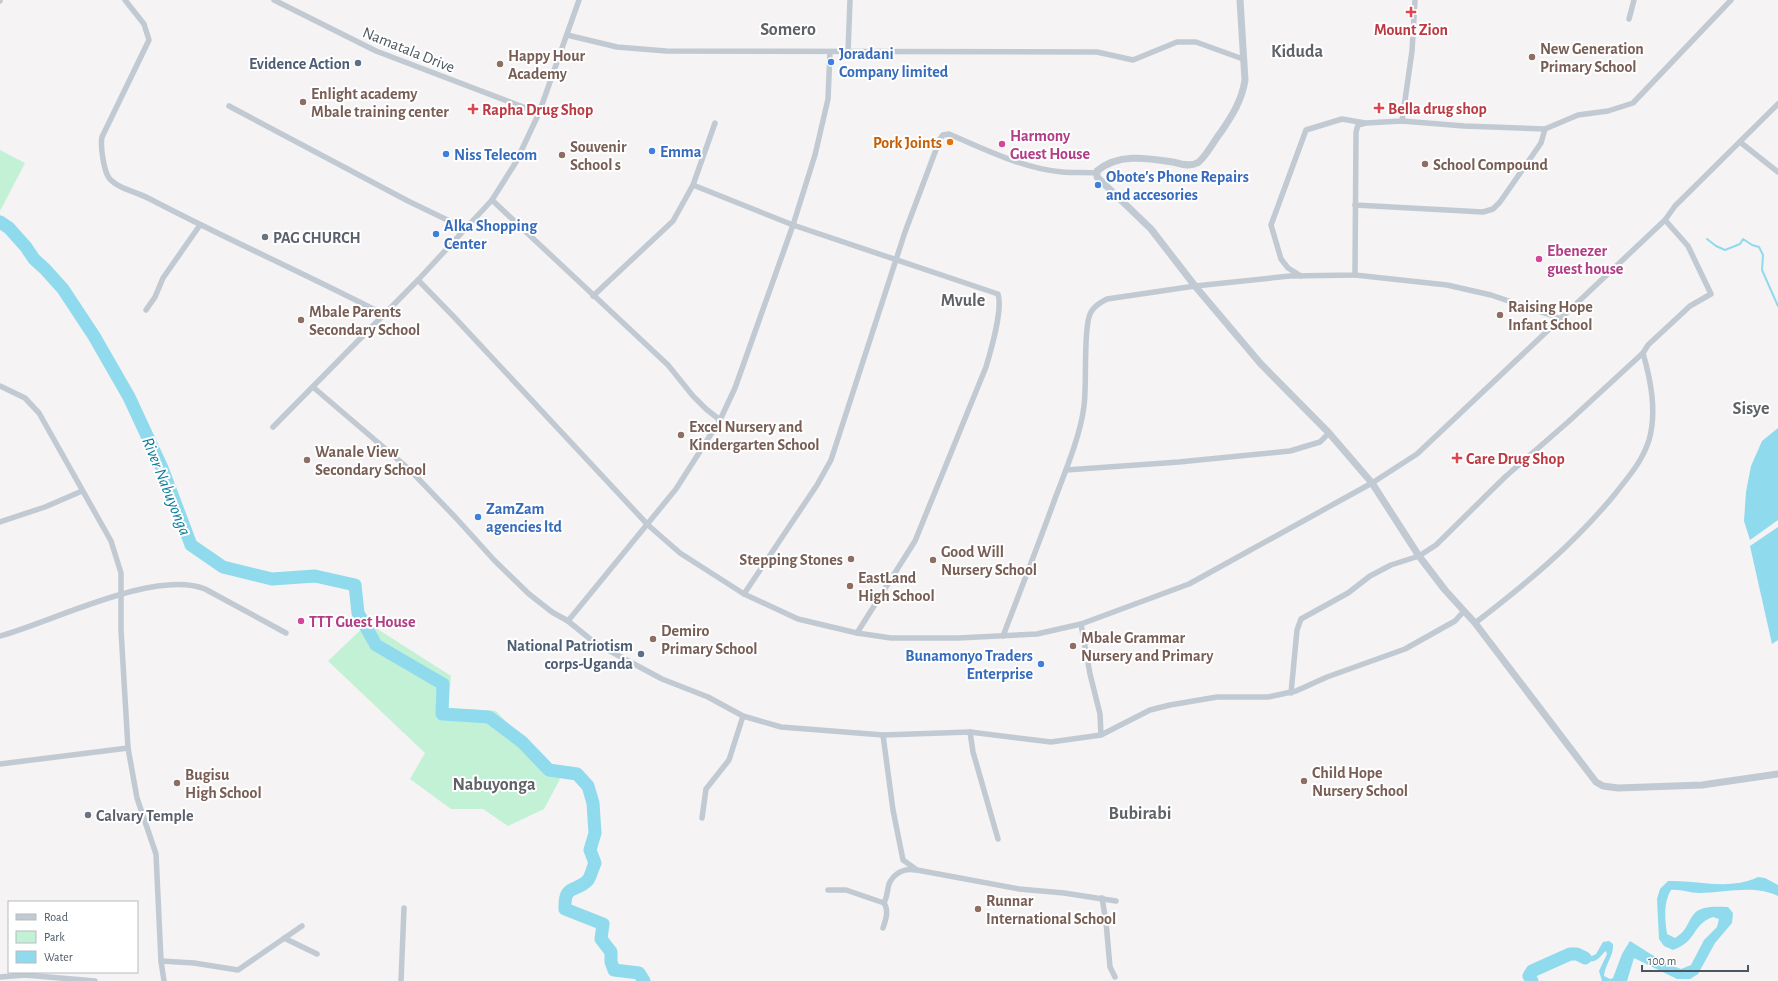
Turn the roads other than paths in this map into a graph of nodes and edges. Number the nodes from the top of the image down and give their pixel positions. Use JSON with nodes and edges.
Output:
{"nodes":[{"id":1,"x":126,"y":0,"type":"edge"},
{"id":2,"x":274,"y":0,"type":"edge"},
{"id":3,"x":579,"y":0,"type":"edge"},
{"id":4,"x":850,"y":0,"type":"edge"},
{"id":5,"x":1240,"y":0,"type":"edge"},
{"id":6,"x":1415,"y":0,"type":"edge"},
{"id":7,"x":1634,"y":0,"type":"edge"},
{"id":8,"x":1731,"y":0,"type":"edge"},
{"id":9,"x":1629,"y":19,"type":"dead end"},
{"id":10,"x":567,"y":35,"type":"junction"},
{"id":11,"x":830,"y":52,"type":"junction"},
{"id":12,"x":848,"y":52,"type":"junction"},
{"id":13,"x":1243,"y":59,"type":"junction"},
{"id":14,"x":1778,"y":104,"type":"edge"},
{"id":15,"x":229,"y":106,"type":"dead end"},
{"id":16,"x":539,"y":113,"type":"junction"},
{"id":17,"x":1402,"y":121,"type":"junction"},
{"id":18,"x":715,"y":123,"type":"dead end"},
{"id":19,"x":1366,"y":123,"type":"junction"},
{"id":20,"x":1545,"y":129,"type":"junction"},
{"id":21,"x":1740,"y":142,"type":"junction"},
{"id":22,"x":1778,"y":172,"type":"edge"},
{"id":23,"x":1096,"y":173,"type":"junction"},
{"id":24,"x":693,"y":185,"type":"junction"},
{"id":25,"x":492,"y":200,"type":"junction"},
{"id":26,"x":1355,"y":205,"type":"junction"},
{"id":27,"x":1665,"y":220,"type":"junction"},
{"id":28,"x":200,"y":225,"type":"junction"},
{"id":29,"x":793,"y":225,"type":"junction"},
{"id":30,"x":466,"y":230,"type":"junction"},
{"id":31,"x":897,"y":260,"type":"junction"},
{"id":32,"x":1355,"y":275,"type":"junction"},
{"id":33,"x":1301,"y":276,"type":"junction"},
{"id":34,"x":418,"y":280,"type":"junction"},
{"id":35,"x":1195,"y":286,"type":"junction"},
{"id":36,"x":593,"y":296,"type":"junction"},
{"id":37,"x":146,"y":310,"type":"dead end"},
{"id":38,"x":383,"y":314,"type":"junction"},
{"id":39,"x":1559,"y":318,"type":"junction"},
{"id":40,"x":1643,"y":353,"type":"junction"},
{"id":41,"x":0,"y":386,"type":"edge"},
{"id":42,"x":313,"y":388,"type":"junction"},
{"id":43,"x":720,"y":420,"type":"junction"},
{"id":44,"x":273,"y":427,"type":"dead end"},
{"id":45,"x":1329,"y":433,"type":"junction"},
{"id":46,"x":1066,"y":470,"type":"junction"},
{"id":47,"x":1372,"y":483,"type":"junction"},
{"id":48,"x":82,"y":491,"type":"junction"},
{"id":49,"x":0,"y":522,"type":"edge"},
{"id":50,"x":648,"y":525,"type":"junction"},
{"id":51,"x":1419,"y":556,"type":"junction"},
{"id":52,"x":122,"y":593,"type":"junction"},
{"id":53,"x":744,"y":594,"type":"junction"},
{"id":54,"x":1464,"y":611,"type":"junction"},
{"id":55,"x":568,"y":621,"type":"junction"},
{"id":56,"x":1475,"y":623,"type":"junction"},
{"id":57,"x":1081,"y":624,"type":"junction"},
{"id":58,"x":286,"y":634,"type":"dead end"},
{"id":59,"x":857,"y":634,"type":"junction"},
{"id":60,"x":0,"y":636,"type":"edge"},
{"id":61,"x":1003,"y":636,"type":"junction"},
{"id":62,"x":1291,"y":693,"type":"junction"},
{"id":63,"x":743,"y":716,"type":"junction"},
{"id":64,"x":970,"y":732,"type":"junction"},
{"id":65,"x":883,"y":735,"type":"junction"},
{"id":66,"x":1101,"y":735,"type":"junction"},
{"id":67,"x":128,"y":748,"type":"junction"},
{"id":68,"x":0,"y":764,"type":"edge"},
{"id":69,"x":1778,"y":774,"type":"edge"},
{"id":70,"x":702,"y":818,"type":"dead end"},
{"id":71,"x":998,"y":839,"type":"dead end"},
{"id":72,"x":917,"y":870,"type":"junction"},
{"id":73,"x":828,"y":890,"type":"dead end"},
{"id":74,"x":1102,"y":898,"type":"junction"},
{"id":75,"x":1116,"y":901,"type":"dead end"},
{"id":76,"x":884,"y":903,"type":"junction"},
{"id":77,"x":404,"y":908,"type":"dead end"},
{"id":78,"x":302,"y":926,"type":"dead end"},
{"id":79,"x":883,"y":928,"type":"dead end"},
{"id":80,"x":284,"y":938,"type":"junction"},
{"id":81,"x":317,"y":954,"type":"dead end"},
{"id":82,"x":161,"y":961,"type":"junction"},
{"id":83,"x":0,"y":977,"type":"edge"},
{"id":84,"x":1115,"y":977,"type":"dead end"},
{"id":85,"x":95,"y":981,"type":"edge"},
{"id":86,"x":164,"y":981,"type":"edge"},
{"id":87,"x":401,"y":981,"type":"edge"}],
"edges":[{"from":1,"to":28,"type":"street"},
{"from":2,"to":16,"type":"street","name":"Namatala Drive"},
{"from":3,"to":10,"type":"street"},
{"from":4,"to":12,"type":"street"},
{"from":5,"to":13,"type":"street"},
{"from":6,"to":17,"type":"street"},
{"from":7,"to":9,"type":"street"},
{"from":8,"to":20,"type":"street"},
{"from":10,"to":11,"type":"street"},
{"from":10,"to":16,"type":"street"},
{"from":11,"to":12,"type":"street"},
{"from":11,"to":29,"type":"street"},
{"from":12,"to":13,"type":"street"},
{"from":13,"to":23,"type":"street"},
{"from":14,"to":21,"type":"street"},
{"from":15,"to":30,"type":"street"},
{"from":16,"to":25,"type":"street"},
{"from":17,"to":19,"type":"street"},
{"from":17,"to":20,"type":"street"},
{"from":18,"to":24,"type":"street"},
{"from":19,"to":26,"type":"street"},
{"from":19,"to":33,"type":"street"},
{"from":20,"to":26,"type":"street"},
{"from":21,"to":22,"type":"street"},
{"from":21,"to":27,"type":"street"},
{"from":23,"to":31,"type":"street"},
{"from":23,"to":35,"type":"street"},
{"from":24,"to":29,"type":"street"},
{"from":24,"to":36,"type":"street"},
{"from":25,"to":30,"type":"street"},
{"from":25,"to":36,"type":"street"},
{"from":26,"to":32,"type":"street"},
{"from":27,"to":39,"type":"street"},
{"from":27,"to":40,"type":"street"},
{"from":28,"to":37,"type":"street"},
{"from":28,"to":38,"type":"street"},
{"from":29,"to":31,"type":"street"},
{"from":29,"to":43,"type":"street"},
{"from":30,"to":34,"type":"street"},
{"from":31,"to":53,"type":"street"},
{"from":31,"to":59,"type":"street"},
{"from":32,"to":33,"type":"street"},
{"from":32,"to":39,"type":"street"},
{"from":33,"to":35,"type":"street"},
{"from":34,"to":38,"type":"street"},
{"from":34,"to":50,"type":"street"},
{"from":35,"to":45,"type":"street"},
{"from":35,"to":46,"type":"street"},
{"from":36,"to":43,"type":"street"},
{"from":38,"to":42,"type":"street"},
{"from":39,"to":47,"type":"street"},
{"from":40,"to":51,"type":"street"},
{"from":40,"to":56,"type":"street"},
{"from":41,"to":48,"type":"street"},
{"from":42,"to":44,"type":"street"},
{"from":42,"to":55,"type":"street"},
{"from":43,"to":50,"type":"street"},
{"from":45,"to":46,"type":"street"},
{"from":45,"to":47,"type":"street"},
{"from":46,"to":61,"type":"street"},
{"from":47,"to":51,"type":"street"},
{"from":47,"to":57,"type":"street"},
{"from":48,"to":49,"type":"street"},
{"from":48,"to":52,"type":"street"},
{"from":50,"to":53,"type":"street"},
{"from":50,"to":55,"type":"street"},
{"from":51,"to":54,"type":"street"},
{"from":51,"to":62,"type":"street"},
{"from":52,"to":58,"type":"street"},
{"from":52,"to":60,"type":"street"},
{"from":52,"to":67,"type":"street"},
{"from":53,"to":59,"type":"street"},
{"from":54,"to":56,"type":"street"},
{"from":54,"to":62,"type":"street"},
{"from":55,"to":63,"type":"street"},
{"from":56,"to":69,"type":"street"},
{"from":57,"to":61,"type":"street"},
{"from":57,"to":66,"type":"street"},
{"from":59,"to":61,"type":"street"},
{"from":62,"to":66,"type":"street"},
{"from":63,"to":65,"type":"street"},
{"from":63,"to":70,"type":"street"},
{"from":64,"to":65,"type":"street"},
{"from":64,"to":66,"type":"street"},
{"from":64,"to":71,"type":"street"},
{"from":65,"to":72,"type":"street"},
{"from":67,"to":68,"type":"street"},
{"from":67,"to":82,"type":"street"},
{"from":72,"to":74,"type":"street"},
{"from":72,"to":76,"type":"street"},
{"from":73,"to":76,"type":"street"},
{"from":74,"to":75,"type":"street"},
{"from":74,"to":84,"type":"street"},
{"from":76,"to":79,"type":"street"},
{"from":77,"to":87,"type":"street"},
{"from":78,"to":80,"type":"street"},
{"from":80,"to":81,"type":"street"},
{"from":80,"to":82,"type":"street"},
{"from":82,"to":86,"type":"street"},
{"from":83,"to":85,"type":"street"}]}
